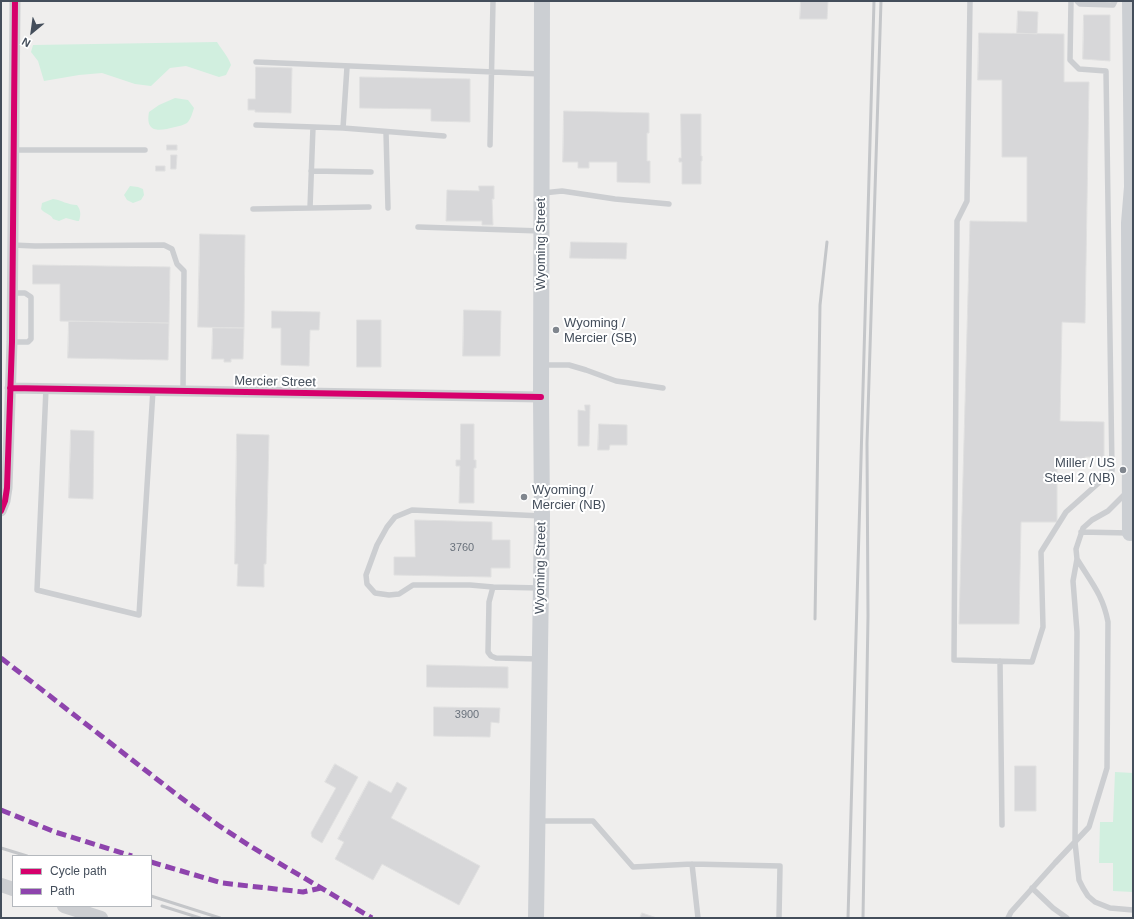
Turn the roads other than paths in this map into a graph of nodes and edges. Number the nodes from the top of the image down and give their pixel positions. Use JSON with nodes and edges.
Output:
{"nodes":[{"id":1,"x":15,"y":1,"type":"edge"},
{"id":2,"x":494,"y":1,"type":"edge"},
{"id":3,"x":542,"y":1,"type":"edge"},
{"id":4,"x":970,"y":1,"type":"edge"},
{"id":5,"x":1071,"y":1,"type":"edge"},
{"id":6,"x":1077,"y":1,"type":"edge"},
{"id":7,"x":1116,"y":1,"type":"edge"},
{"id":8,"x":1130,"y":1,"type":"edge"},
{"id":9,"x":256,"y":62,"type":"dead end"},
{"id":10,"x":346,"y":67,"type":"junction"},
{"id":11,"x":493,"y":72,"type":"junction"},
{"id":12,"x":541,"y":74,"type":"junction"},
{"id":13,"x":256,"y":125,"type":"dead end"},
{"id":14,"x":313,"y":127,"type":"junction"},
{"id":15,"x":343,"y":128,"type":"junction"},
{"id":16,"x":386,"y":132,"type":"junction"},
{"id":17,"x":444,"y":136,"type":"dead end"},
{"id":18,"x":490,"y":145,"type":"dead end"},
{"id":19,"x":14,"y":150,"type":"junction"},
{"id":20,"x":145,"y":150,"type":"dead end"},
{"id":21,"x":311,"y":171,"type":"junction"},
{"id":22,"x":371,"y":172,"type":"dead end"},
{"id":23,"x":1132,"y":187,"type":"edge"},
{"id":24,"x":541,"y":193,"type":"junction"},
{"id":25,"x":669,"y":204,"type":"dead end"},
{"id":26,"x":369,"y":207,"type":"dead end"},
{"id":27,"x":310,"y":208,"type":"junction"},
{"id":28,"x":388,"y":208,"type":"dead end"},
{"id":29,"x":253,"y":209,"type":"dead end"},
{"id":30,"x":418,"y":227,"type":"dead end"},
{"id":31,"x":541,"y":231,"type":"junction"},
{"id":32,"x":12,"y":245,"type":"junction"},
{"id":33,"x":12,"y":293,"type":"junction"},
{"id":34,"x":12,"y":342,"type":"junction"},
{"id":35,"x":541,"y":365,"type":"junction"},
{"id":36,"x":10,"y":388,"type":"junction"},
{"id":37,"x":663,"y":388,"type":"dead end"},
{"id":38,"x":46,"y":389,"type":"junction"},
{"id":39,"x":153,"y":390,"type":"junction"},
{"id":40,"x":183,"y":391,"type":"junction"},
{"id":41,"x":540,"y":397,"type":"junction"},
{"id":42,"x":1131,"y":479,"type":"edge"},
{"id":43,"x":1,"y":510,"type":"edge"},
{"id":44,"x":542,"y":516,"type":"junction"},
{"id":45,"x":1081,"y":532,"type":"junction"},
{"id":46,"x":1132,"y":533,"type":"edge"},
{"id":47,"x":1077,"y":559,"type":"junction"},
{"id":48,"x":493,"y":588,"type":"junction"},
{"id":49,"x":541,"y":588,"type":"junction"},
{"id":50,"x":540,"y":659,"type":"junction"},
{"id":51,"x":1000,"y":661,"type":"junction"},
{"id":52,"x":538,"y":822,"type":"junction"},
{"id":53,"x":1002,"y":825,"type":"dead end"},
{"id":54,"x":1075,"y":842,"type":"junction"},
{"id":55,"x":692,"y":864,"type":"junction"},
{"id":56,"x":1,"y":885,"type":"edge"},
{"id":57,"x":1032,"y":888,"type":"junction"},
{"id":58,"x":12,"y":889,"type":"edge"},
{"id":59,"x":67,"y":907,"type":"edge"},
{"id":60,"x":1133,"y":910,"type":"edge"},
{"id":61,"x":101,"y":918,"type":"edge"},
{"id":62,"x":536,"y":918,"type":"edge"},
{"id":63,"x":698,"y":918,"type":"edge"},
{"id":64,"x":779,"y":918,"type":"edge"},
{"id":65,"x":1008,"y":918,"type":"edge"},
{"id":66,"x":1067,"y":918,"type":"edge"}],
"edges":[{"from":1,"to":19,"type":"street"},
{"from":2,"to":11,"type":"lane"},
{"from":3,"to":12,"type":"main road","name":"Wyoming Street"},
{"from":4,"to":51,"type":"lane"},
{"from":5,"to":51,"type":"lane"},
{"from":6,"to":7,"type":"lane"},
{"from":8,"to":23,"type":"main road"},
{"from":9,"to":10,"type":"lane"},
{"from":10,"to":11,"type":"lane"},
{"from":10,"to":15,"type":"lane"},
{"from":11,"to":12,"type":"lane"},
{"from":11,"to":18,"type":"lane"},
{"from":12,"to":24,"type":"main road","name":"Wyoming Street"},
{"from":13,"to":14,"type":"lane"},
{"from":14,"to":15,"type":"lane"},
{"from":14,"to":21,"type":"lane"},
{"from":15,"to":16,"type":"lane"},
{"from":16,"to":17,"type":"lane"},
{"from":16,"to":28,"type":"lane"},
{"from":19,"to":20,"type":"lane"},
{"from":19,"to":32,"type":"street"},
{"from":21,"to":22,"type":"lane"},
{"from":21,"to":27,"type":"lane"},
{"from":23,"to":42,"type":"main road"},
{"from":24,"to":25,"type":"lane"},
{"from":24,"to":31,"type":"main road","name":"Wyoming Street"},
{"from":26,"to":27,"type":"lane"},
{"from":27,"to":29,"type":"lane"},
{"from":30,"to":31,"type":"lane"},
{"from":31,"to":35,"type":"main road","name":"Wyoming Street"},
{"from":32,"to":33,"type":"street"},
{"from":32,"to":40,"type":"lane"},
{"from":33,"to":34,"type":"street"},
{"from":33,"to":34,"type":"lane"},
{"from":34,"to":36,"type":"street"},
{"from":35,"to":37,"type":"lane"},
{"from":35,"to":41,"type":"main road","name":"Wyoming Street"},
{"from":36,"to":38,"type":"street","name":"Mercier Street"},
{"from":36,"to":43,"type":"street"},
{"from":38,"to":39,"type":"street","name":"Mercier Street"},
{"from":38,"to":39,"type":"lane"},
{"from":39,"to":40,"type":"street","name":"Mercier Street"},
{"from":40,"to":41,"type":"street","name":"Mercier Street"},
{"from":41,"to":44,"type":"main road","name":"Wyoming Street"},
{"from":42,"to":45,"type":"lane"},
{"from":42,"to":46,"type":"main road"},
{"from":44,"to":48,"type":"lane"},
{"from":44,"to":49,"type":"main road","name":"Wyoming Street"},
{"from":45,"to":46,"type":"lane"},
{"from":45,"to":47,"type":"lane"},
{"from":47,"to":54,"type":"lane"},
{"from":47,"to":54,"type":"lane"},
{"from":48,"to":49,"type":"lane"},
{"from":48,"to":50,"type":"lane"},
{"from":49,"to":50,"type":"main road","name":"Wyoming Street"},
{"from":50,"to":52,"type":"main road","name":"Wyoming Street"},
{"from":51,"to":53,"type":"lane"},
{"from":52,"to":55,"type":"lane"},
{"from":52,"to":62,"type":"main road","name":"Wyoming Street"},
{"from":54,"to":57,"type":"lane"},
{"from":54,"to":60,"type":"lane"},
{"from":55,"to":63,"type":"lane"},
{"from":55,"to":64,"type":"lane"},
{"from":56,"to":58,"type":"street"},
{"from":57,"to":65,"type":"lane"},
{"from":57,"to":66,"type":"lane"},
{"from":59,"to":61,"type":"street"}]}
